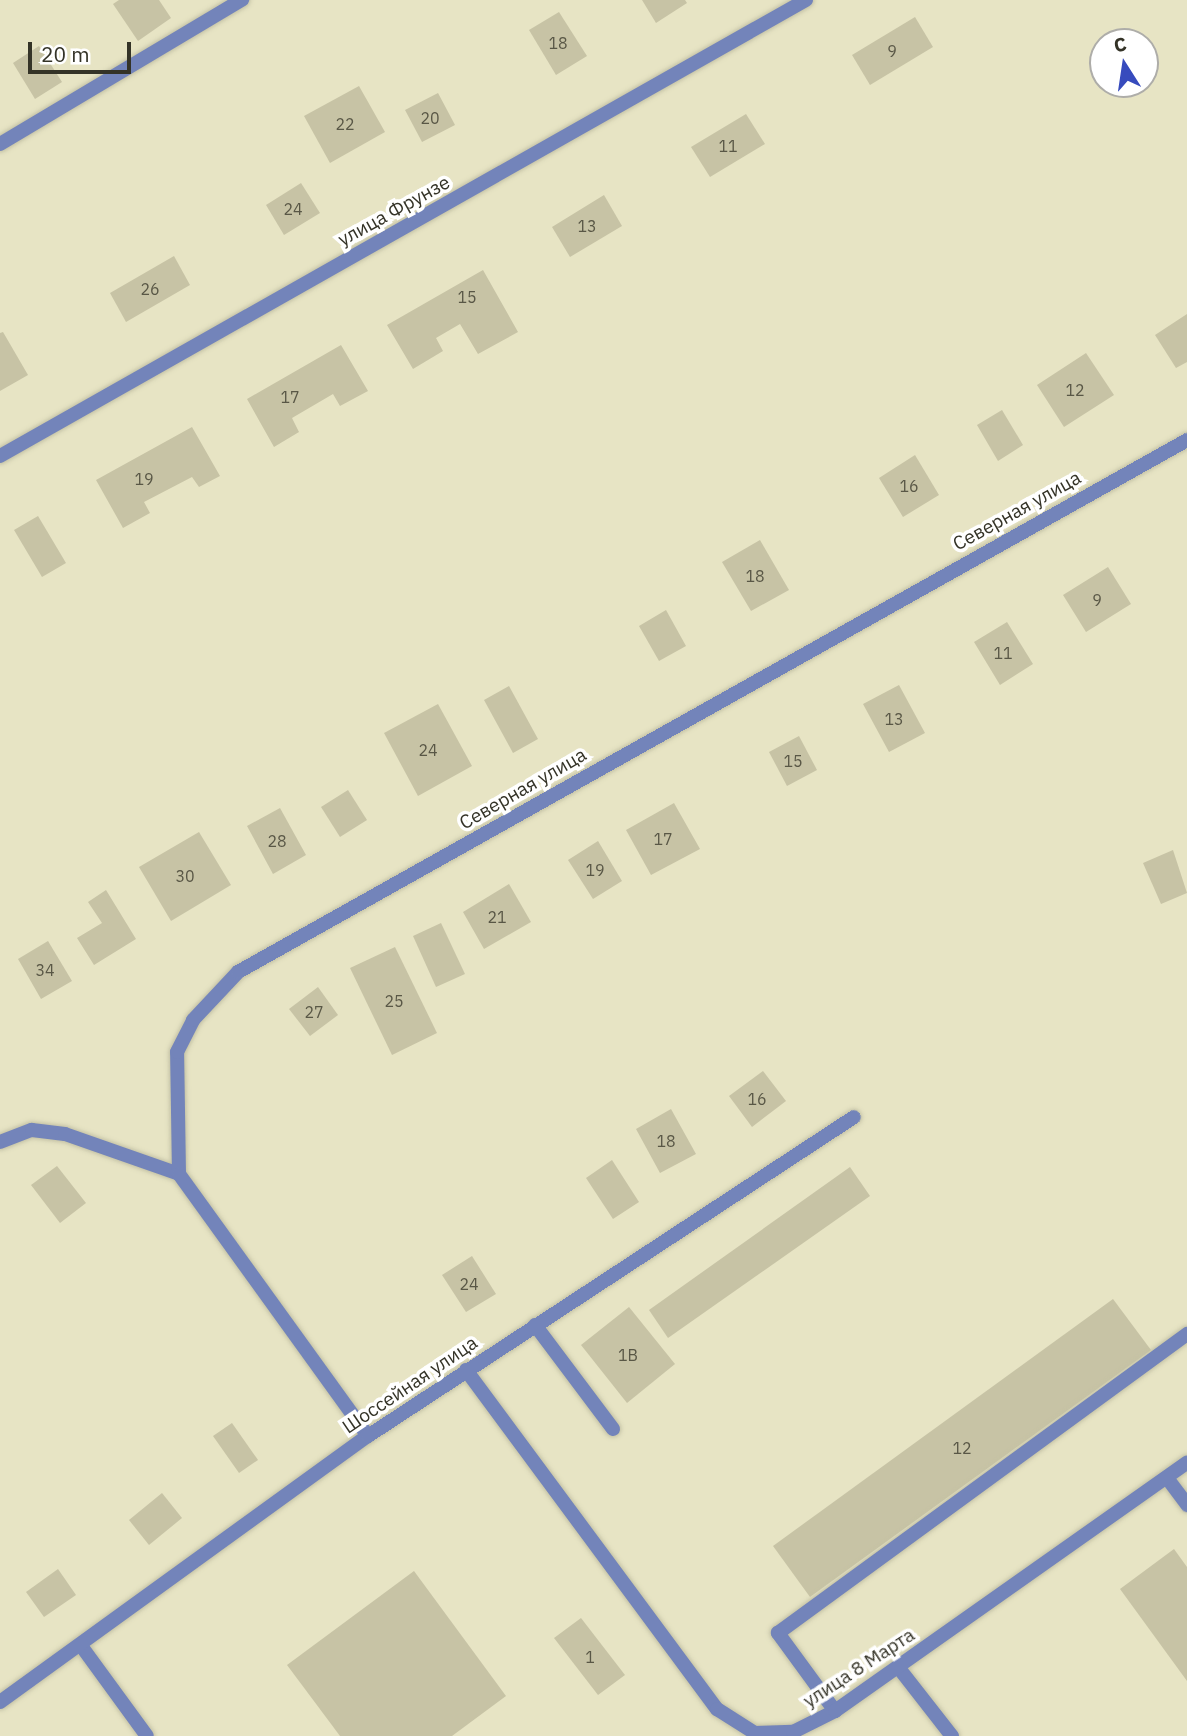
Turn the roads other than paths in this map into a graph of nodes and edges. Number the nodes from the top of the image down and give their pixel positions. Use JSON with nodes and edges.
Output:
{"nodes":[{"id":1,"x":242,"y":0,"type":"edge"},
{"id":2,"x":806,"y":0,"type":"edge"},
{"id":3,"x":0,"y":144,"type":"edge"},
{"id":4,"x":1187,"y":440,"type":"edge"},
{"id":5,"x":0,"y":456,"type":"edge"},
{"id":6,"x":854,"y":1117,"type":"dead end"},
{"id":7,"x":0,"y":1142,"type":"edge"},
{"id":8,"x":179,"y":1174,"type":"junction"},
{"id":9,"x":535,"y":1325,"type":"junction"},
{"id":10,"x":1187,"y":1334,"type":"edge"},
{"id":11,"x":466,"y":1370,"type":"junction"},
{"id":12,"x":613,"y":1429,"type":"dead end"},
{"id":13,"x":368,"y":1436,"type":"junction"},
{"id":14,"x":1187,"y":1463,"type":"edge"},
{"id":15,"x":1167,"y":1478,"type":"junction"},
{"id":16,"x":1187,"y":1505,"type":"edge"},
{"id":17,"x":82,"y":1647,"type":"junction"},
{"id":18,"x":898,"y":1667,"type":"junction"},
{"id":19,"x":0,"y":1702,"type":"edge"},
{"id":20,"x":835,"y":1712,"type":"junction"},
{"id":21,"x":147,"y":1736,"type":"edge"},
{"id":22,"x":952,"y":1736,"type":"edge"}],
"edges":[{"from":1,"to":3,"type":"street"},
{"from":2,"to":5,"type":"street","name":"улица Фрунзе"},
{"from":4,"to":8,"type":"street","name":"Северная улица"},
{"from":6,"to":9,"type":"street","name":"Шоссейная улица"},
{"from":7,"to":8,"type":"street"},
{"from":8,"to":13,"type":"street"},
{"from":9,"to":11,"type":"street","name":"Шоссейная улица"},
{"from":9,"to":12,"type":"street"},
{"from":10,"to":20,"type":"street"},
{"from":11,"to":13,"type":"street","name":"Шоссейная улица"},
{"from":11,"to":20,"type":"street","name":"улица 8 Марта"},
{"from":13,"to":17,"type":"street","name":"Шоссейная улица"},
{"from":14,"to":15,"type":"street","name":"улица 8 Марта"},
{"from":15,"to":16,"type":"street"},
{"from":15,"to":18,"type":"street","name":"улица 8 Марта"},
{"from":17,"to":19,"type":"street","name":"Шоссейная улица"},
{"from":17,"to":21,"type":"street"},
{"from":18,"to":20,"type":"street","name":"улица 8 Марта"},
{"from":18,"to":22,"type":"street"}]}
